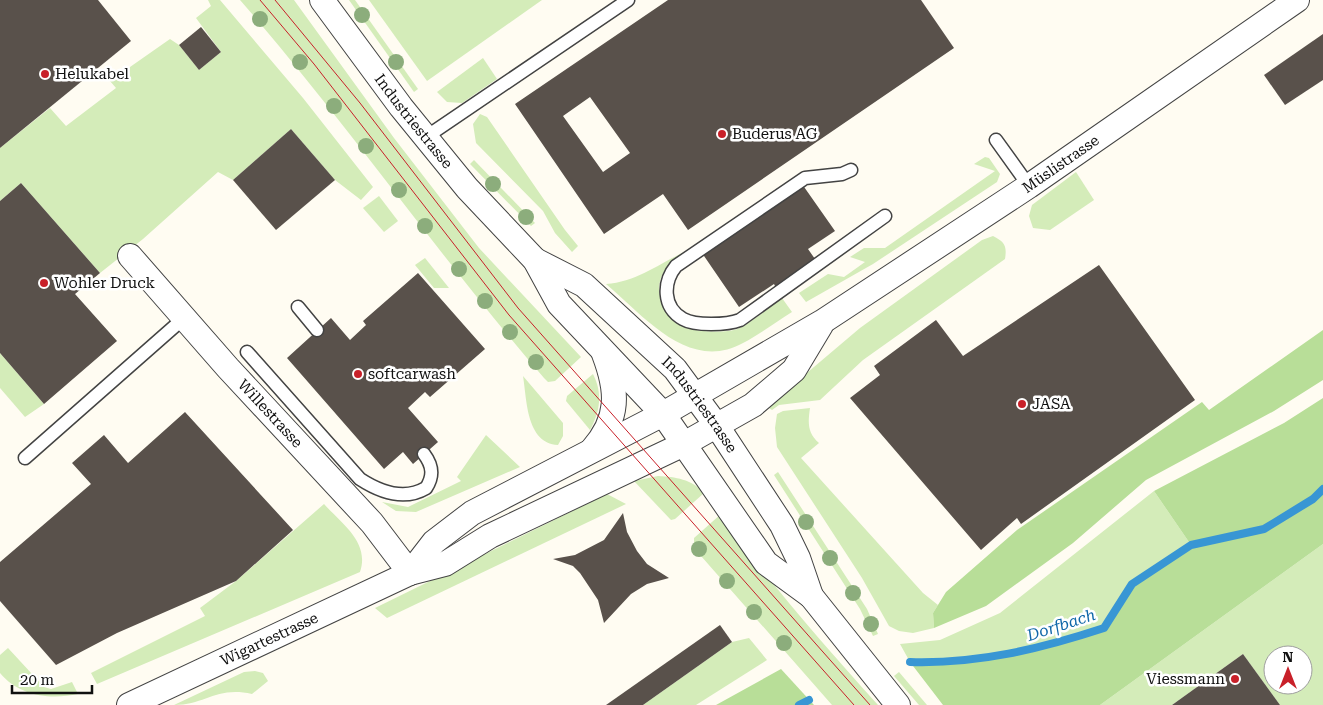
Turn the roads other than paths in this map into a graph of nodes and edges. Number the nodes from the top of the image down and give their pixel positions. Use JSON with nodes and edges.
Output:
{"nodes":[{"id":1,"x":322,"y":0,"type":"edge"},
{"id":2,"x":628,"y":0,"type":"edge"},
{"id":3,"x":1297,"y":0,"type":"edge"},
{"id":4,"x":426,"y":137,"type":"junction"},
{"id":5,"x":996,"y":140,"type":"dead end"},
{"id":6,"x":851,"y":170,"type":"dead end"},
{"id":7,"x":1029,"y":186,"type":"junction"},
{"id":8,"x":885,"y":216,"type":"dead end"},
{"id":9,"x":130,"y":256,"type":"dead end"},
{"id":10,"x":535,"y":260,"type":"junction"},
{"id":11,"x":298,"y":307,"type":"dead end"},
{"id":12,"x":184,"y":318,"type":"junction"},
{"id":13,"x":822,"y":322,"type":"junction"},
{"id":14,"x":317,"y":330,"type":"dead end"},
{"id":15,"x":603,"y":349,"type":"junction"},
{"id":16,"x":247,"y":352,"type":"dead end"},
{"id":17,"x":695,"y":395,"type":"junction"},
{"id":18,"x":663,"y":414,"type":"junction"},
{"id":19,"x":717,"y":426,"type":"junction"},
{"id":20,"x":684,"y":444,"type":"junction"},
{"id":21,"x":589,"y":453,"type":"junction"},
{"id":22,"x":424,"y":454,"type":"dead end"},
{"id":23,"x":25,"y":458,"type":"dead end"},
{"id":24,"x":410,"y":573,"type":"junction"},
{"id":25,"x":811,"y":596,"type":"junction"},
{"id":26,"x":892,"y":698,"type":"edge"},
{"id":27,"x":129,"y":705,"type":"edge"}],
"edges":[{"from":1,"to":4,"type":"street","name":"Industriestrasse"},
{"from":2,"to":4,"type":"lane"},
{"from":3,"to":7,"type":"street","name":"Müslistrasse"},
{"from":4,"to":10,"type":"street","name":"Industriestrasse"},
{"from":5,"to":7,"type":"lane"},
{"from":6,"to":8,"type":"lane"},
{"from":7,"to":13,"type":"street","name":"Müslistrasse"},
{"from":9,"to":12,"type":"street","name":"Willestrasse"},
{"from":10,"to":15,"type":"street","name":"Industriestrasse"},
{"from":10,"to":17,"type":"street","name":"Industriestrasse"},
{"from":11,"to":14,"type":"lane"},
{"from":12,"to":23,"type":"lane"},
{"from":12,"to":24,"type":"street","name":"Willestrasse"},
{"from":13,"to":17,"type":"street","name":"Müslistrasse"},
{"from":13,"to":19,"type":"street","name":"Müslistrasse"},
{"from":15,"to":18,"type":"street","name":"Industriestrasse"},
{"from":15,"to":21,"type":"street"},
{"from":16,"to":22,"type":"lane"},
{"from":17,"to":18,"type":"street","name":"Müslistrasse"},
{"from":17,"to":19,"type":"street","name":"Industriestrasse"},
{"from":18,"to":20,"type":"street","name":"Industriestrasse"},
{"from":18,"to":21,"type":"street"},
{"from":19,"to":20,"type":"street","name":"Müslistrasse"},
{"from":19,"to":25,"type":"street","name":"Industriestrasse"},
{"from":20,"to":24,"type":"street"},
{"from":20,"to":25,"type":"street","name":"Industriestrasse"},
{"from":21,"to":24,"type":"street"},
{"from":24,"to":27,"type":"street","name":"Wigartestrasse"},
{"from":25,"to":26,"type":"street","name":"Industriestrasse"}]}
